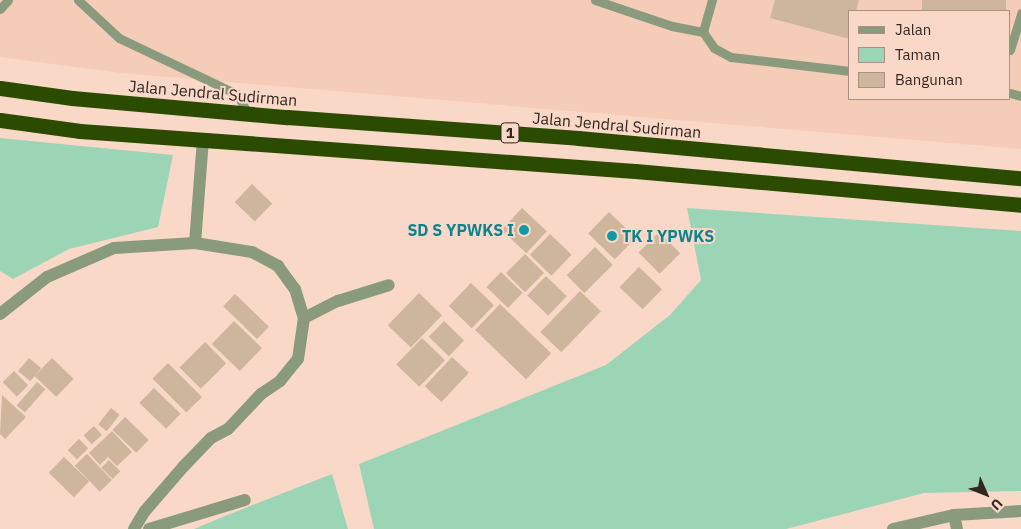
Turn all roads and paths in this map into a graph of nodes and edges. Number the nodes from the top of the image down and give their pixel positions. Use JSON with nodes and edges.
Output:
{"nodes":[{"id":1,"x":8,"y":0,"type":"edge"},
{"id":2,"x":78,"y":0,"type":"edge"},
{"id":3,"x":595,"y":0,"type":"edge"},
{"id":4,"x":712,"y":0,"type":"edge"},
{"id":5,"x":0,"y":9,"type":"edge"},
{"id":6,"x":1021,"y":13,"type":"edge"},
{"id":7,"x":703,"y":32,"type":"junction"},
{"id":8,"x":1011,"y":47,"type":"edge"},
{"id":9,"x":848,"y":71,"type":"edge"},
{"id":10,"x":0,"y":88,"type":"edge"},
{"id":11,"x":248,"y":114,"type":"junction"},
{"id":12,"x":0,"y":120,"type":"edge"},
{"id":13,"x":203,"y":140,"type":"junction"},
{"id":14,"x":1021,"y":178,"type":"edge"},
{"id":15,"x":1021,"y":205,"type":"edge"},
{"id":16,"x":195,"y":243,"type":"junction"},
{"id":17,"x":389,"y":285,"type":"dead end"},
{"id":18,"x":0,"y":314,"type":"edge"},
{"id":19,"x":304,"y":318,"type":"junction"},
{"id":20,"x":245,"y":500,"type":"dead end"},
{"id":21,"x":1021,"y":511,"type":"edge"},
{"id":22,"x":954,"y":515,"type":"junction"},
{"id":23,"x":134,"y":529,"type":"edge"},
{"id":24,"x":149,"y":529,"type":"edge"},
{"id":25,"x":893,"y":529,"type":"edge"},
{"id":26,"x":957,"y":529,"type":"edge"}],
"edges":[{"from":1,"to":5,"type":"lane"},
{"from":2,"to":11,"type":"lane"},
{"from":3,"to":7,"type":"lane"},
{"from":4,"to":7,"type":"lane"},
{"from":6,"to":8,"type":"lane"},
{"from":7,"to":9,"type":"lane"},
{"from":10,"to":11,"type":"highway","name":"Jalan Jendral Sudirman","number":"1"},
{"from":11,"to":14,"type":"highway","name":"Jalan Jendral Sudirman","number":"1"},
{"from":12,"to":13,"type":"highway","number":"1"},
{"from":13,"to":15,"type":"highway","number":"1"},
{"from":13,"to":16,"type":"street"},
{"from":16,"to":18,"type":"street"},
{"from":16,"to":19,"type":"street"},
{"from":17,"to":19,"type":"street"},
{"from":19,"to":23,"type":"street"},
{"from":20,"to":24,"type":"street"},
{"from":21,"to":22,"type":"street"},
{"from":22,"to":25,"type":"street"},
{"from":22,"to":26,"type":"street"}]}
